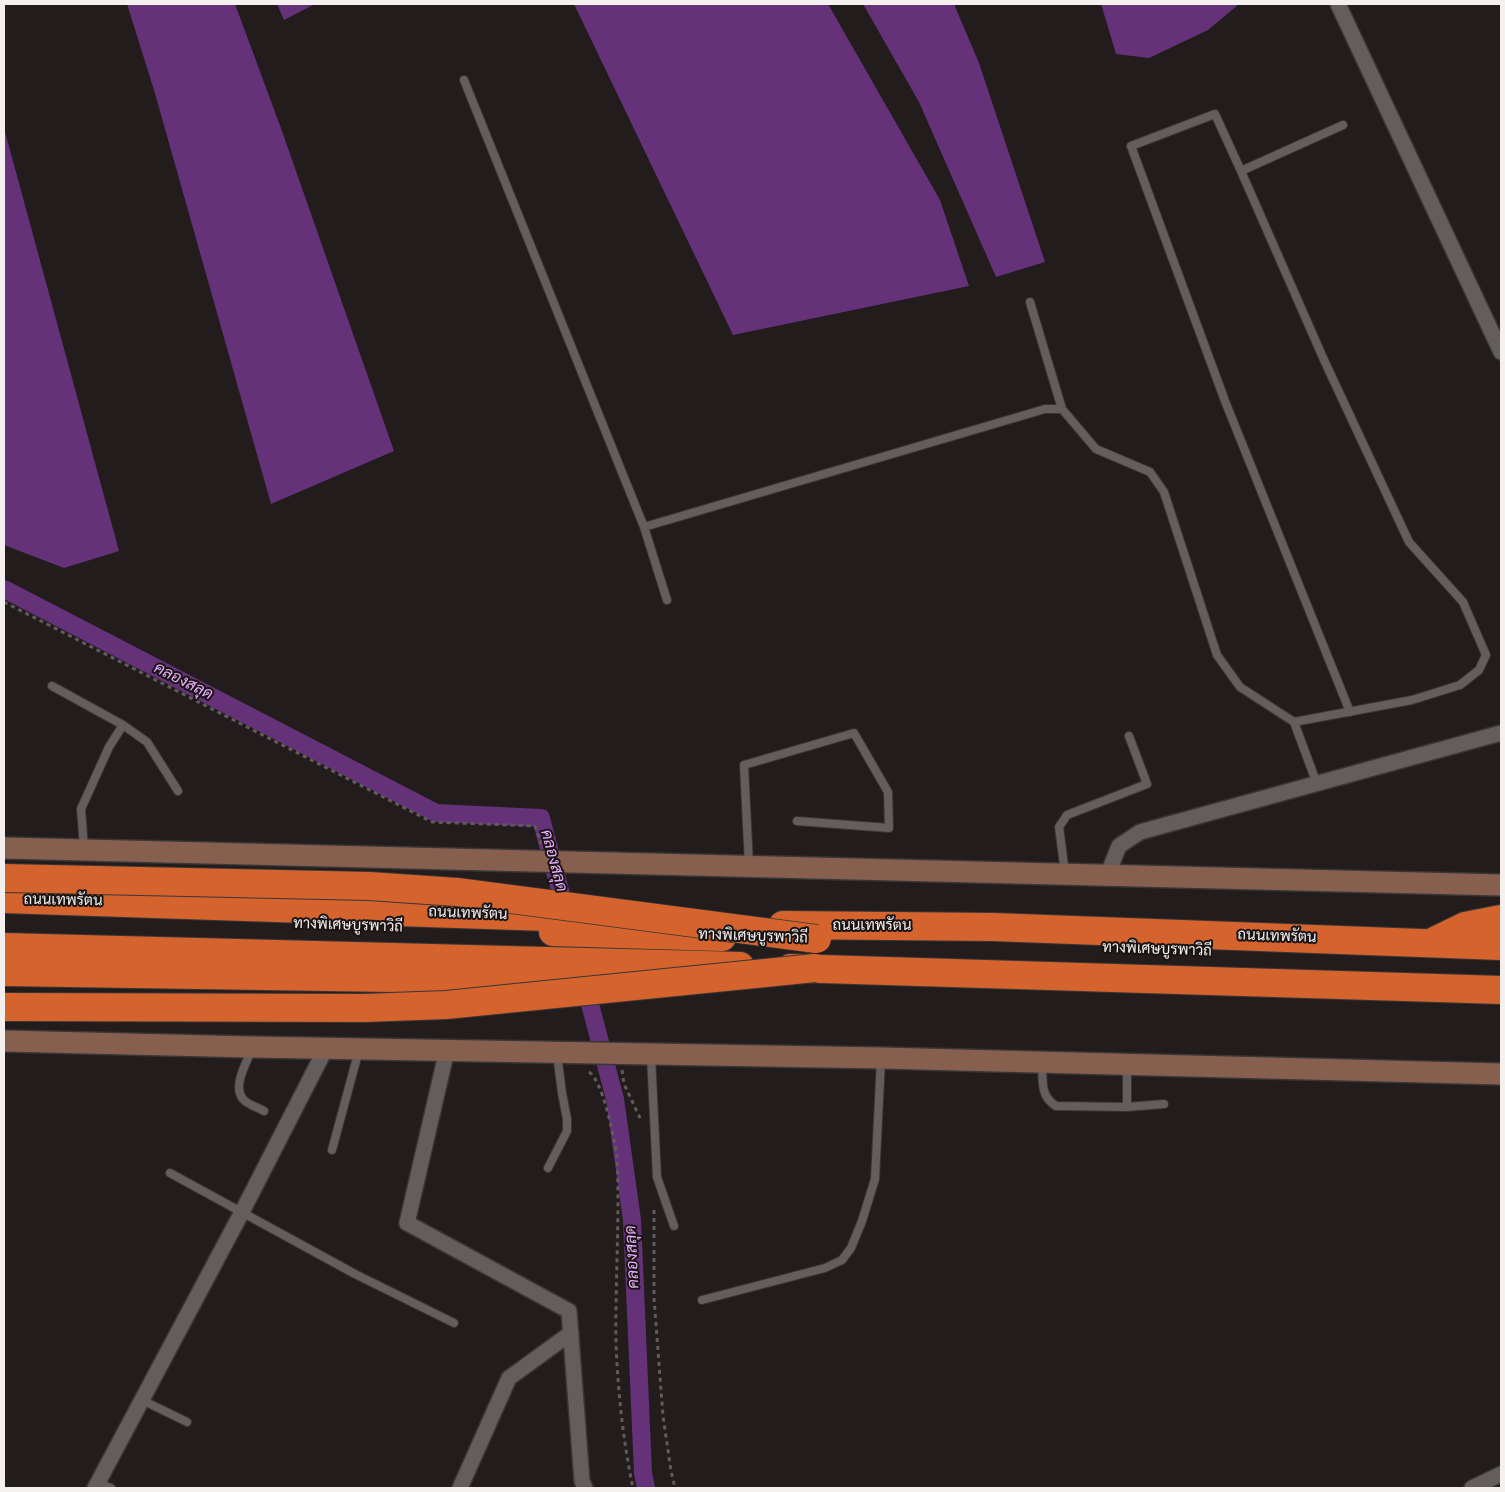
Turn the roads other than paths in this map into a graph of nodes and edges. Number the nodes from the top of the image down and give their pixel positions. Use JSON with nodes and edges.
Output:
{"nodes":[{"id":1,"x":1338,"y":4,"type":"edge"},
{"id":2,"x":464,"y":80,"type":"dead end"},
{"id":3,"x":1343,"y":126,"type":"dead end"},
{"id":4,"x":1242,"y":171,"type":"junction"},
{"id":5,"x":1030,"y":302,"type":"dead end"},
{"id":6,"x":1501,"y":352,"type":"edge"},
{"id":7,"x":1062,"y":410,"type":"junction"},
{"id":8,"x":644,"y":527,"type":"junction"},
{"id":9,"x":667,"y":600,"type":"dead end"},
{"id":10,"x":52,"y":686,"type":"dead end"},
{"id":11,"x":1350,"y":712,"type":"junction"},
{"id":12,"x":1294,"y":722,"type":"junction"},
{"id":13,"x":123,"y":726,"type":"junction"},
{"id":14,"x":1501,"y":733,"type":"edge"},
{"id":15,"x":1128,"y":736,"type":"dead end"},
{"id":16,"x":1317,"y":784,"type":"junction"},
{"id":17,"x":178,"y":791,"type":"dead end"},
{"id":18,"x":797,"y":821,"type":"dead end"},
{"id":19,"x":4,"y":848,"type":"edge"},
{"id":20,"x":84,"y":850,"type":"junction"},
{"id":21,"x":749,"y":867,"type":"junction"},
{"id":22,"x":1066,"y":875,"type":"junction"},
{"id":23,"x":1106,"y":876,"type":"junction"},
{"id":24,"x":4,"y":878,"type":"edge"},
{"id":25,"x":1501,"y":885,"type":"edge"},
{"id":26,"x":4,"y":900,"type":"edge"},
{"id":27,"x":4,"y":917,"type":"edge"},
{"id":28,"x":1501,"y":919,"type":"edge"},
{"id":29,"x":816,"y":939,"type":"junction"},
{"id":30,"x":1431,"y":943,"type":"junction"},
{"id":31,"x":1501,"y":946,"type":"edge"},
{"id":32,"x":4,"y":947,"type":"edge"},
{"id":33,"x":1501,"y":960,"type":"edge"},
{"id":34,"x":815,"y":968,"type":"junction"},
{"id":35,"x":4,"y":972,"type":"edge"},
{"id":36,"x":1501,"y":990,"type":"edge"},
{"id":37,"x":1501,"y":1005,"type":"edge"},
{"id":38,"x":4,"y":1007,"type":"edge"},
{"id":39,"x":4,"y":1041,"type":"edge"},
{"id":40,"x":252,"y":1047,"type":"junction"},
{"id":41,"x":326,"y":1048,"type":"junction"},
{"id":42,"x":359,"y":1048,"type":"junction"},
{"id":43,"x":447,"y":1050,"type":"junction"},
{"id":44,"x":650,"y":1054,"type":"junction"},
{"id":45,"x":881,"y":1058,"type":"junction"},
{"id":46,"x":558,"y":1062,"type":"junction"},
{"id":47,"x":1042,"y":1062,"type":"junction"},
{"id":48,"x":1127,"y":1064,"type":"junction"},
{"id":49,"x":1501,"y":1074,"type":"edge"},
{"id":50,"x":1164,"y":1104,"type":"dead end"},
{"id":51,"x":1127,"y":1107,"type":"junction"},
{"id":52,"x":264,"y":1111,"type":"dead end"},
{"id":53,"x":332,"y":1150,"type":"dead end"},
{"id":54,"x":548,"y":1168,"type":"dead end"},
{"id":55,"x":170,"y":1173,"type":"dead end"},
{"id":56,"x":242,"y":1212,"type":"junction"},
{"id":57,"x":674,"y":1226,"type":"dead end"},
{"id":58,"x":702,"y":1300,"type":"dead end"},
{"id":59,"x":454,"y":1322,"type":"dead end"},
{"id":60,"x":571,"y":1333,"type":"junction"},
{"id":61,"x":142,"y":1400,"type":"junction"},
{"id":62,"x":187,"y":1422,"type":"dead end"},
{"id":63,"x":1501,"y":1474,"type":"edge"},
{"id":64,"x":101,"y":1486,"type":"edge"},
{"id":65,"x":460,"y":1488,"type":"edge"},
{"id":66,"x":585,"y":1488,"type":"edge"},
{"id":67,"x":1472,"y":1488,"type":"edge"}],
"edges":[{"from":1,"to":6,"type":"street"},
{"from":2,"to":8,"type":"lane"},
{"from":3,"to":4,"type":"lane"},
{"from":4,"to":11,"type":"lane"},
{"from":4,"to":11,"type":"lane"},
{"from":5,"to":7,"type":"lane"},
{"from":7,"to":8,"type":"lane"},
{"from":7,"to":12,"type":"lane"},
{"from":8,"to":9,"type":"lane"},
{"from":10,"to":13,"type":"lane"},
{"from":11,"to":12,"type":"lane"},
{"from":12,"to":16,"type":"lane"},
{"from":13,"to":17,"type":"lane"},
{"from":13,"to":20,"type":"lane"},
{"from":14,"to":16,"type":"street"},
{"from":15,"to":22,"type":"lane"},
{"from":16,"to":23,"type":"street"},
{"from":18,"to":21,"type":"lane"},
{"from":19,"to":20,"type":"main road"},
{"from":20,"to":21,"type":"main road"},
{"from":21,"to":22,"type":"main road"},
{"from":22,"to":23,"type":"main road"},
{"from":23,"to":25,"type":"main road"},
{"from":24,"to":29,"type":"highway","bridge":true},
{"from":26,"to":30,"type":"highway","name":"ถนนเทพรัตน"},
{"from":27,"to":29,"type":"highway","name":"ทางพิเศษบูรพาวิถี","bridge":true},
{"from":28,"to":30,"type":"highway"},
{"from":29,"to":33,"type":"highway","name":"ทางพิเศษบูรพาวิถี"},
{"from":30,"to":31,"type":"highway","name":"ถนนเทพรัตน"},
{"from":32,"to":34,"type":"highway","name":"ทางพิเศษบูรพาวิถี","bridge":true},
{"from":34,"to":36,"type":"highway","name":"ทางพิเศษบูรพาวิถี"},
{"from":34,"to":38,"type":"highway","bridge":true},
{"from":35,"to":37,"type":"highway"},
{"from":39,"to":40,"type":"main road"},
{"from":40,"to":41,"type":"main road"},
{"from":40,"to":52,"type":"lane"},
{"from":41,"to":42,"type":"main road"},
{"from":41,"to":56,"type":"street"},
{"from":42,"to":43,"type":"main road"},
{"from":42,"to":53,"type":"lane"},
{"from":43,"to":46,"type":"main road"},
{"from":43,"to":60,"type":"street"},
{"from":44,"to":45,"type":"main road"},
{"from":44,"to":46,"type":"main road"},
{"from":44,"to":57,"type":"lane"},
{"from":45,"to":47,"type":"main road"},
{"from":45,"to":58,"type":"lane"},
{"from":46,"to":54,"type":"lane"},
{"from":47,"to":48,"type":"main road"},
{"from":47,"to":51,"type":"lane"},
{"from":48,"to":49,"type":"main road"},
{"from":48,"to":51,"type":"lane"},
{"from":50,"to":51,"type":"lane"},
{"from":55,"to":56,"type":"lane"},
{"from":56,"to":59,"type":"lane"},
{"from":56,"to":61,"type":"street"},
{"from":60,"to":65,"type":"street"},
{"from":60,"to":66,"type":"street"},
{"from":61,"to":62,"type":"lane"},
{"from":61,"to":64,"type":"street"},
{"from":63,"to":67,"type":"street"}]}
